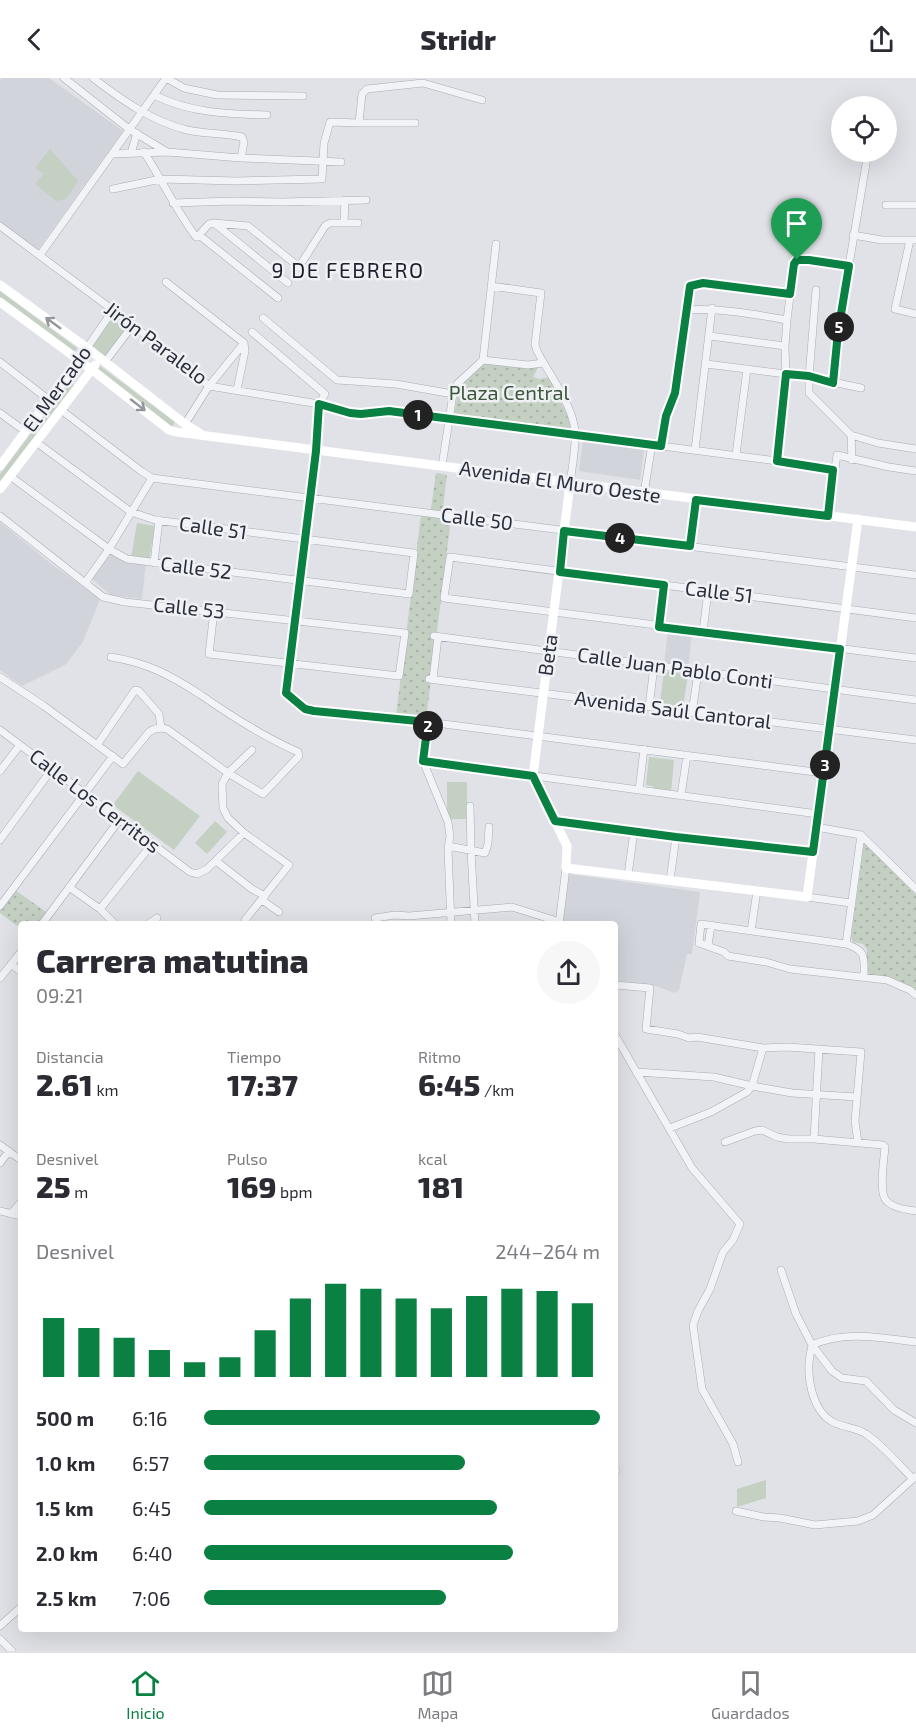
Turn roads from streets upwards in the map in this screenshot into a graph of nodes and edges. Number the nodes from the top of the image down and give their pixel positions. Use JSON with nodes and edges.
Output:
{"nodes":[{"id":1,"x":64,"y":78,"type":"edge"},
{"id":2,"x":93,"y":78,"type":"edge"},
{"id":3,"x":166,"y":78,"type":"edge"},
{"id":4,"x":154,"y":95,"type":"junction"},
{"id":5,"x":303,"y":96,"type":"dead end"},
{"id":6,"x":482,"y":100,"type":"dead end"},
{"id":7,"x":142,"y":112,"type":"junction"},
{"id":8,"x":267,"y":115,"type":"dead end"},
{"id":9,"x":359,"y":123,"type":"junction"},
{"id":10,"x":415,"y":123,"type":"dead end"},
{"id":11,"x":129,"y":129,"type":"junction"},
{"id":12,"x":138,"y":134,"type":"junction"},
{"id":13,"x":144,"y":152,"type":"junction"},
{"id":14,"x":167,"y":152,"type":"junction"},
{"id":15,"x":131,"y":153,"type":"junction"},
{"id":16,"x":112,"y":154,"type":"junction"},
{"id":17,"x":242,"y":158,"type":"junction"},
{"id":18,"x":322,"y":161,"type":"junction"},
{"id":19,"x":341,"y":162,"type":"dead end"},
{"id":20,"x":866,"y":162,"type":"edge"},
{"id":21,"x":161,"y":179,"type":"junction"},
{"id":22,"x":113,"y":189,"type":"dead end"},
{"id":23,"x":345,"y":200,"type":"junction"},
{"id":24,"x":366,"y":200,"type":"dead end"},
{"id":25,"x":173,"y":203,"type":"junction"},
{"id":26,"x":886,"y":205,"type":"dead end"},
{"id":27,"x":916,"y":205,"type":"edge"},
{"id":28,"x":214,"y":223,"type":"junction"},
{"id":29,"x":344,"y":223,"type":"junction"},
{"id":30,"x":357,"y":223,"type":"dead end"},
{"id":31,"x":0,"y":226,"type":"edge"},
{"id":32,"x":853,"y":235,"type":"junction"},
{"id":33,"x":197,"y":236,"type":"junction"},
{"id":34,"x":913,"y":240,"type":"edge"},
{"id":35,"x":496,"y":244,"type":"dead end"},
{"id":36,"x":40,"y":255,"type":"junction"},
{"id":37,"x":849,"y":266,"type":"junction"},
{"id":38,"x":166,"y":282,"type":"dead end"},
{"id":39,"x":288,"y":283,"type":"dead end"},
{"id":40,"x":0,"y":285,"type":"edge"},
{"id":41,"x":491,"y":286,"type":"junction"},
{"id":42,"x":816,"y":290,"type":"dead end"},
{"id":43,"x":790,"y":294,"type":"junction"},
{"id":44,"x":278,"y":298,"type":"dead end"},
{"id":45,"x":0,"y":302,"type":"edge"},
{"id":46,"x":712,"y":308,"type":"junction"},
{"id":47,"x":113,"y":310,"type":"junction"},
{"id":48,"x":686,"y":310,"type":"junction"},
{"id":49,"x":916,"y":314,"type":"edge"},
{"id":50,"x":263,"y":318,"type":"dead end"},
{"id":51,"x":787,"y":320,"type":"junction"},
{"id":52,"x":133,"y":324,"type":"junction"},
{"id":53,"x":252,"y":332,"type":"dead end"},
{"id":54,"x":710,"y":336,"type":"junction"},
{"id":55,"x":244,"y":343,"type":"junction"},
{"id":56,"x":785,"y":346,"type":"junction"},
{"id":57,"x":87,"y":348,"type":"junction"},
{"id":58,"x":78,"y":360,"type":"junction"},
{"id":59,"x":102,"y":360,"type":"junction"},
{"id":60,"x":483,"y":360,"type":"junction"},
{"id":61,"x":0,"y":362,"type":"edge"},
{"id":62,"x":543,"y":363,"type":"junction"},
{"id":63,"x":706,"y":364,"type":"junction"},
{"id":64,"x":91,"y":369,"type":"junction"},
{"id":65,"x":747,"y":369,"type":"junction"},
{"id":66,"x":786,"y":374,"type":"junction"},
{"id":67,"x":809,"y":376,"type":"junction"},
{"id":68,"x":833,"y":383,"type":"junction"},
{"id":69,"x":209,"y":386,"type":"junction"},
{"id":70,"x":861,"y":388,"type":"dead end"},
{"id":71,"x":237,"y":390,"type":"junction"},
{"id":72,"x":453,"y":394,"type":"junction"},
{"id":73,"x":49,"y":400,"type":"junction"},
{"id":74,"x":319,"y":404,"type":"junction"},
{"id":75,"x":61,"y":410,"type":"junction"},
{"id":76,"x":0,"y":413,"type":"edge"},
{"id":77,"x":449,"y":419,"type":"junction"},
{"id":78,"x":185,"y":424,"type":"junction"},
{"id":79,"x":26,"y":432,"type":"junction"},
{"id":80,"x":575,"y":434,"type":"junction"},
{"id":81,"x":851,"y":435,"type":"junction"},
{"id":82,"x":203,"y":436,"type":"junction"},
{"id":83,"x":36,"y":442,"type":"junction"},
{"id":84,"x":652,"y":444,"type":"junction"},
{"id":85,"x":661,"y":446,"type":"junction"},
{"id":86,"x":916,"y":449,"type":"edge"},
{"id":87,"x":695,"y":450,"type":"junction"},
{"id":88,"x":316,"y":451,"type":"junction"},
{"id":89,"x":736,"y":455,"type":"junction"},
{"id":90,"x":852,"y":460,"type":"junction"},
{"id":91,"x":777,"y":461,"type":"junction"},
{"id":92,"x":0,"y":466,"type":"edge"},
{"id":93,"x":442,"y":466,"type":"junction"},
{"id":94,"x":833,"y":470,"type":"junction"},
{"id":95,"x":916,"y":471,"type":"edge"},
{"id":96,"x":10,"y":476,"type":"junction"},
{"id":97,"x":152,"y":478,"type":"junction"},
{"id":98,"x":570,"y":484,"type":"junction"},
{"id":99,"x":0,"y":489,"type":"edge"},
{"id":100,"x":644,"y":493,"type":"junction"},
{"id":101,"x":309,"y":498,"type":"junction"},
{"id":102,"x":696,"y":500,"type":"junction"},
{"id":103,"x":131,"y":512,"type":"junction"},
{"id":104,"x":0,"y":516,"type":"edge"},
{"id":105,"x":828,"y":516,"type":"junction"},
{"id":106,"x":858,"y":519,"type":"junction"},
{"id":107,"x":159,"y":520,"type":"junction"},
{"id":108,"x":916,"y":527,"type":"edge"},
{"id":109,"x":564,"y":531,"type":"junction"},
{"id":110,"x":304,"y":540,"type":"junction"},
{"id":111,"x":690,"y":546,"type":"junction"},
{"id":112,"x":109,"y":549,"type":"junction"},
{"id":113,"x":154,"y":563,"type":"junction"},
{"id":114,"x":851,"y":567,"type":"junction"},
{"id":115,"x":560,"y":572,"type":"junction"},
{"id":116,"x":916,"y":575,"type":"edge"},
{"id":117,"x":298,"y":581,"type":"junction"},
{"id":118,"x":85,"y":584,"type":"junction"},
{"id":119,"x":664,"y":585,"type":"junction"},
{"id":120,"x":708,"y":591,"type":"junction"},
{"id":121,"x":409,"y":594,"type":"joint"},
{"id":122,"x":846,"y":609,"type":"junction"},
{"id":123,"x":214,"y":611,"type":"junction"},
{"id":124,"x":554,"y":613,"type":"junction"},
{"id":125,"x":916,"y":618,"type":"edge"},
{"id":126,"x":294,"y":620,"type":"junction"},
{"id":127,"x":659,"y":627,"type":"junction"},
{"id":128,"x":703,"y":632,"type":"junction"},
{"id":129,"x":840,"y":649,"type":"junction"},
{"id":130,"x":549,"y":652,"type":"junction"},
{"id":131,"x":111,"y":657,"type":"dead end"},
{"id":132,"x":916,"y":658,"type":"edge"},
{"id":133,"x":288,"y":664,"type":"junction"},
{"id":134,"x":654,"y":666,"type":"junction"},
{"id":135,"x":698,"y":672,"type":"junction"},
{"id":136,"x":0,"y":677,"type":"edge"},
{"id":137,"x":431,"y":679,"type":"joint"},
{"id":138,"x":835,"y":690,"type":"junction"},
{"id":139,"x":543,"y":694,"type":"junction"},
{"id":140,"x":916,"y":700,"type":"edge"},
{"id":141,"x":649,"y":707,"type":"junction"},
{"id":142,"x":692,"y":713,"type":"junction"},
{"id":143,"x":428,"y":722,"type":"junction"},
{"id":144,"x":161,"y":728,"type":"junction"},
{"id":145,"x":0,"y":730,"type":"edge"},
{"id":146,"x":829,"y":730,"type":"junction"},
{"id":147,"x":538,"y":736,"type":"junction"},
{"id":148,"x":916,"y":740,"type":"edge"},
{"id":149,"x":20,"y":745,"type":"junction"},
{"id":150,"x":97,"y":745,"type":"junction"},
{"id":151,"x":644,"y":749,"type":"junction"},
{"id":152,"x":252,"y":750,"type":"dead end"},
{"id":153,"x":687,"y":755,"type":"junction"},
{"id":154,"x":112,"y":756,"type":"junction"},
{"id":155,"x":423,"y":761,"type":"junction"},
{"id":156,"x":52,"y":769,"type":"junction"},
{"id":157,"x":0,"y":771,"type":"edge"},
{"id":158,"x":228,"y":773,"type":"junction"},
{"id":159,"x":824,"y":773,"type":"junction"},
{"id":160,"x":533,"y":776,"type":"junction"},
{"id":161,"x":639,"y":790,"type":"junction"},
{"id":162,"x":86,"y":794,"type":"junction"},
{"id":163,"x":681,"y":796,"type":"junction"},
{"id":164,"x":470,"y":806,"type":"dead end"},
{"id":165,"x":818,"y":814,"type":"junction"},
{"id":166,"x":120,"y":819,"type":"junction"},
{"id":167,"x":555,"y":821,"type":"junction"},
{"id":168,"x":489,"y":827,"type":"dead end"},
{"id":169,"x":816,"y":827,"type":"junction"},
{"id":170,"x":634,"y":831,"type":"junction"},
{"id":171,"x":244,"y":833,"type":"junction"},
{"id":172,"x":861,"y":835,"type":"junction"},
{"id":173,"x":676,"y":837,"type":"junction"},
{"id":174,"x":0,"y":840,"type":"edge"},
{"id":175,"x":152,"y":844,"type":"junction"},
{"id":176,"x":448,"y":846,"type":"junction"},
{"id":177,"x":471,"y":850,"type":"junction"},
{"id":178,"x":813,"y":852,"type":"junction"},
{"id":179,"x":216,"y":861,"type":"junction"},
{"id":180,"x":566,"y":868,"type":"junction"},
{"id":181,"x":628,"y":875,"type":"junction"},
{"id":182,"x":916,"y":878,"type":"edge"},
{"id":183,"x":907,"y":879,"type":"junction"},
{"id":184,"x":670,"y":880,"type":"junction"},
{"id":185,"x":69,"y":887,"type":"junction"},
{"id":186,"x":916,"y":889,"type":"edge"},
{"id":187,"x":757,"y":891,"type":"junction"},
{"id":188,"x":807,"y":897,"type":"junction"},
{"id":189,"x":263,"y":898,"type":"junction"},
{"id":190,"x":851,"y":903,"type":"junction"},
{"id":191,"x":0,"y":906,"type":"edge"},
{"id":192,"x":100,"y":909,"type":"junction"},
{"id":193,"x":474,"y":910,"type":"junction"},
{"id":194,"x":279,"y":912,"type":"dead end"},
{"id":195,"x":450,"y":912,"type":"junction"},
{"id":196,"x":158,"y":918,"type":"dead end"},
{"id":197,"x":375,"y":918,"type":"dead end"},
{"id":198,"x":245,"y":920,"type":"dead end"},
{"id":199,"x":44,"y":921,"type":"edge"},
{"id":200,"x":112,"y":921,"type":"edge"},
{"id":201,"x":152,"y":921,"type":"edge"},
{"id":202,"x":451,"y":921,"type":"edge"},
{"id":203,"x":475,"y":921,"type":"edge"},
{"id":204,"x":554,"y":921,"type":"edge"},
{"id":205,"x":560,"y":921,"type":"edge"},
{"id":206,"x":751,"y":932,"type":"junction"},
{"id":207,"x":846,"y":944,"type":"junction"},
{"id":208,"x":18,"y":956,"type":"edge"},
{"id":209,"x":11,"y":964,"type":"junction"},
{"id":210,"x":18,"y":970,"type":"edge"},
{"id":211,"x":864,"y":977,"type":"junction"},
{"id":212,"x":0,"y":978,"type":"edge"},
{"id":213,"x":618,"y":985,"type":"edge"},
{"id":214,"x":916,"y":995,"type":"edge"},
{"id":215,"x":618,"y":1040,"type":"edge"},
{"id":216,"x":763,"y":1048,"type":"junction"},
{"id":217,"x":819,"y":1049,"type":"junction"},
{"id":218,"x":636,"y":1072,"type":"junction"},
{"id":219,"x":752,"y":1086,"type":"junction"},
{"id":220,"x":817,"y":1094,"type":"junction"},
{"id":221,"x":857,"y":1097,"type":"junction"},
{"id":222,"x":670,"y":1128,"type":"junction"},
{"id":223,"x":814,"y":1139,"type":"junction"},
{"id":224,"x":725,"y":1142,"type":"dead end"},
{"id":225,"x":858,"y":1143,"type":"junction"},
{"id":226,"x":0,"y":1145,"type":"edge"},
{"id":227,"x":9,"y":1151,"type":"junction"},
{"id":228,"x":18,"y":1158,"type":"edge"},
{"id":229,"x":0,"y":1163,"type":"edge"},
{"id":230,"x":18,"y":1206,"type":"edge"},
{"id":231,"x":0,"y":1210,"type":"edge"},
{"id":232,"x":916,"y":1211,"type":"edge"},
{"id":233,"x":11,"y":1214,"type":"junction"},
{"id":234,"x":18,"y":1215,"type":"edge"},
{"id":235,"x":781,"y":1270,"type":"dead end"},
{"id":236,"x":916,"y":1342,"type":"edge"},
{"id":237,"x":812,"y":1346,"type":"junction"},
{"id":238,"x":916,"y":1423,"type":"edge"},
{"id":239,"x":738,"y":1462,"type":"dead end"},
{"id":240,"x":915,"y":1477,"type":"edge"},
{"id":241,"x":736,"y":1511,"type":"dead end"},
{"id":242,"x":18,"y":1610,"type":"edge"},
{"id":243,"x":0,"y":1626,"type":"edge"},
{"id":244,"x":0,"y":1639,"type":"edge"},
{"id":245,"x":12,"y":1651,"type":"edge"}],
"edges":[{"from":1,"to":11,"type":"street"},
{"from":2,"to":7,"type":"street"},
{"from":3,"to":4,"type":"street"},
{"from":3,"to":5,"type":"street"},
{"from":4,"to":7,"type":"street"},
{"from":4,"to":8,"type":"street"},
{"from":6,"to":9,"type":"street"},
{"from":7,"to":11,"type":"street"},
{"from":7,"to":17,"type":"street"},
{"from":9,"to":10,"type":"street"},
{"from":9,"to":18,"type":"street"},
{"from":11,"to":12,"type":"street"},
{"from":11,"to":16,"type":"street"},
{"from":12,"to":14,"type":"street"},
{"from":12,"to":15,"type":"street"},
{"from":13,"to":14,"type":"street"},
{"from":13,"to":15,"type":"street"},
{"from":13,"to":21,"type":"street"},
{"from":14,"to":17,"type":"street"},
{"from":15,"to":16,"type":"street"},
{"from":16,"to":36,"type":"street"},
{"from":17,"to":18,"type":"street"},
{"from":18,"to":19,"type":"street"},
{"from":18,"to":21,"type":"street"},
{"from":20,"to":32,"type":"street"},
{"from":21,"to":22,"type":"street"},
{"from":21,"to":25,"type":"street"},
{"from":23,"to":24,"type":"street"},
{"from":23,"to":25,"type":"street"},
{"from":23,"to":29,"type":"street"},
{"from":25,"to":33,"type":"street"},
{"from":26,"to":27,"type":"street"},
{"from":28,"to":29,"type":"street"},
{"from":28,"to":33,"type":"street"},
{"from":28,"to":39,"type":"street"},
{"from":29,"to":30,"type":"street"},
{"from":31,"to":36,"type":"street","name":"Jirón Paralelo"},
{"from":32,"to":34,"type":"street"},
{"from":32,"to":37,"type":"street"},
{"from":33,"to":44,"type":"street"},
{"from":34,"to":49,"type":"street"},
{"from":35,"to":41,"type":"street"},
{"from":36,"to":47,"type":"street","name":"Jirón Paralelo"},
{"from":37,"to":43,"type":"street"},
{"from":37,"to":68,"type":"street"},
{"from":38,"to":55,"type":"street"},
{"from":57,"to":40,"type":"street","name":"Avenida El Muro Oeste","one_way":true},
{"from":41,"to":60,"type":"street"},
{"from":41,"to":62,"type":"street"},
{"from":42,"to":67,"type":"street"},
{"from":43,"to":48,"type":"street"},
{"from":43,"to":51,"type":"street"},
{"from":45,"to":58,"type":"street","name":"Avenida El Muro Oeste"},
{"from":46,"to":48,"type":"street"},
{"from":46,"to":51,"type":"street"},
{"from":46,"to":54,"type":"street"},
{"from":47,"to":52,"type":"street","name":"Jirón Paralelo"},
{"from":47,"to":57,"type":"street","name":"El Mercado"},
{"from":48,"to":85,"type":"street"},
{"from":50,"to":72,"type":"street"},
{"from":51,"to":56,"type":"street"},
{"from":52,"to":59,"type":"street"},
{"from":52,"to":69,"type":"street","name":"Jirón Paralelo"},
{"from":53,"to":74,"type":"street"},
{"from":54,"to":56,"type":"street"},
{"from":54,"to":63,"type":"street"},
{"from":55,"to":69,"type":"street"},
{"from":55,"to":71,"type":"street"},
{"from":56,"to":66,"type":"street"},
{"from":57,"to":58,"type":"street","name":"El Mercado"},
{"from":57,"to":59,"type":"street","name":"Avenida El Muro Oeste"},
{"from":58,"to":64,"type":"street","name":"Avenida El Muro Oeste"},
{"from":58,"to":73,"type":"street","name":"El Mercado"},
{"from":59,"to":64,"type":"street","name":"El Mercado"},
{"from":59,"to":78,"type":"street","name":"Avenida El Muro Oeste"},
{"from":60,"to":62,"type":"street"},
{"from":60,"to":72,"type":"street"},
{"from":61,"to":73,"type":"street"},
{"from":62,"to":80,"type":"street"},
{"from":63,"to":65,"type":"street"},
{"from":63,"to":87,"type":"street"},
{"from":64,"to":75,"type":"street","name":"El Mercado"},
{"from":64,"to":82,"type":"street","name":"Avenida El Muro Oeste","one_way":true},
{"from":65,"to":66,"type":"street"},
{"from":65,"to":89,"type":"street"},
{"from":66,"to":67,"type":"street"},
{"from":66,"to":91,"type":"street"},
{"from":67,"to":68,"type":"street"},
{"from":67,"to":81,"type":"street"},
{"from":68,"to":70,"type":"street"},
{"from":69,"to":71,"type":"street","name":"Jirón Paralelo"},
{"from":69,"to":78,"type":"street"},
{"from":71,"to":74,"type":"street","name":"Jirón Paralelo"},
{"from":72,"to":77,"type":"street"},
{"from":73,"to":79,"type":"street","name":"El Mercado"},
{"from":74,"to":77,"type":"street","name":"Jirón Paralelo"},
{"from":74,"to":88,"type":"street"},
{"from":75,"to":83,"type":"street","name":"El Mercado"},
{"from":75,"to":97,"type":"street","name":"Calle 50"},
{"from":76,"to":79,"type":"street"},
{"from":77,"to":80,"type":"street","name":"Jirón Paralelo"},
{"from":77,"to":93,"type":"street"},
{"from":78,"to":82,"type":"street","name":"Avenida El Muro Oeste"},
{"from":79,"to":92,"type":"street","name":"El Mercado"},
{"from":80,"to":84,"type":"street","name":"Jirón Paralelo"},
{"from":80,"to":98,"type":"street","name":"Beta"},
{"from":81,"to":86,"type":"street"},
{"from":81,"to":90,"type":"street"},
{"from":82,"to":88,"type":"street","name":"Avenida El Muro Oeste"},
{"from":83,"to":96,"type":"street","name":"El Mercado"},
{"from":83,"to":103,"type":"street","name":"Calle 51"},
{"from":84,"to":85,"type":"street","name":"Jirón Paralelo"},
{"from":84,"to":100,"type":"street"},
{"from":85,"to":87,"type":"street","name":"Jirón Paralelo"},
{"from":87,"to":89,"type":"street","name":"Jirón Paralelo"},
{"from":88,"to":93,"type":"street","name":"Avenida El Muro Oeste"},
{"from":88,"to":101,"type":"street"},
{"from":89,"to":91,"type":"street","name":"Jirón Paralelo"},
{"from":90,"to":94,"type":"street"},
{"from":90,"to":95,"type":"street"},
{"from":91,"to":94,"type":"street","name":"Jirón Paralelo"},
{"from":93,"to":98,"type":"street","name":"Avenida El Muro Oeste"},
{"from":94,"to":105,"type":"street"},
{"from":96,"to":99,"type":"street","name":"El Mercado"},
{"from":96,"to":112,"type":"street","name":"Calle 52"},
{"from":97,"to":101,"type":"street","name":"Calle 50"},
{"from":97,"to":103,"type":"street"},
{"from":98,"to":100,"type":"street","name":"Avenida El Muro Oeste"},
{"from":98,"to":109,"type":"street","name":"Beta"},
{"from":100,"to":102,"type":"street","name":"Avenida El Muro Oeste"},
{"from":101,"to":109,"type":"street","name":"Calle 50"},
{"from":101,"to":110,"type":"street"},
{"from":102,"to":105,"type":"street","name":"Avenida El Muro Oeste"},
{"from":102,"to":111,"type":"street"},
{"from":103,"to":107,"type":"street","name":"Calle 51"},
{"from":103,"to":112,"type":"street"},
{"from":104,"to":118,"type":"street","name":"Calle 53"},
{"from":105,"to":106,"type":"street","name":"Avenida El Muro Oeste"},
{"from":106,"to":108,"type":"street","name":"Avenida El Muro Oeste"},
{"from":106,"to":114,"type":"street"},
{"from":107,"to":110,"type":"street","name":"Calle 51"},
{"from":107,"to":113,"type":"street"},
{"from":109,"to":111,"type":"street","name":"Calle 50"},
{"from":109,"to":115,"type":"street","name":"Beta"},
{"from":110,"to":117,"type":"street"},
{"from":110,"to":121,"type":"street","name":"Calle 51"},
{"from":111,"to":114,"type":"street","name":"Calle 50"},
{"from":112,"to":113,"type":"street","name":"Calle 52"},
{"from":112,"to":118,"type":"street"},
{"from":113,"to":117,"type":"street","name":"Calle 52"},
{"from":114,"to":116,"type":"street","name":"Calle 50"},
{"from":114,"to":122,"type":"street"},
{"from":115,"to":119,"type":"street","name":"Calle 51"},
{"from":115,"to":124,"type":"street","name":"Beta"},
{"from":115,"to":124,"type":"street","name":"Calle 51"},
{"from":117,"to":121,"type":"street","name":"Calle 52"},
{"from":117,"to":126,"type":"street"},
{"from":118,"to":123,"type":"street","name":"Calle 53"},
{"from":119,"to":120,"type":"street","name":"Calle 51"},
{"from":119,"to":127,"type":"street"},
{"from":120,"to":122,"type":"street","name":"Calle 51"},
{"from":120,"to":128,"type":"street"},
{"from":122,"to":125,"type":"street","name":"Calle 51"},
{"from":122,"to":129,"type":"street"},
{"from":123,"to":126,"type":"street","name":"Calle 53"},
{"from":123,"to":133,"type":"street"},
{"from":124,"to":127,"type":"street"},
{"from":124,"to":130,"type":"street","name":"Beta"},
{"from":126,"to":133,"type":"street"},
{"from":126,"to":133,"type":"street","name":"Calle 53"},
{"from":127,"to":128,"type":"street"},
{"from":128,"to":129,"type":"street"},
{"from":129,"to":132,"type":"street"},
{"from":129,"to":138,"type":"street"},
{"from":130,"to":134,"type":"street","name":"Calle Juan Pablo Conti"},
{"from":130,"to":137,"type":"street","name":"Calle Juan Pablo Conti"},
{"from":130,"to":139,"type":"street","name":"Beta"},
{"from":131,"to":158,"type":"street"},
{"from":133,"to":143,"type":"street"},
{"from":134,"to":135,"type":"street","name":"Calle Juan Pablo Conti"},
{"from":134,"to":141,"type":"street"},
{"from":135,"to":138,"type":"street","name":"Calle Juan Pablo Conti"},
{"from":135,"to":142,"type":"street"},
{"from":136,"to":150,"type":"street"},
{"from":137,"to":139,"type":"street","name":"Avenida Saúl Cantoral"},
{"from":138,"to":140,"type":"street","name":"Calle Juan Pablo Conti"},
{"from":138,"to":146,"type":"street"},
{"from":139,"to":141,"type":"street","name":"Avenida Saúl Cantoral"},
{"from":139,"to":147,"type":"street","name":"Beta"},
{"from":141,"to":142,"type":"street","name":"Avenida Saúl Cantoral"},
{"from":142,"to":146,"type":"street","name":"Avenida Saúl Cantoral"},
{"from":143,"to":147,"type":"street"},
{"from":143,"to":155,"type":"street"},
{"from":144,"to":150,"type":"street"},
{"from":144,"to":154,"type":"street"},
{"from":144,"to":158,"type":"street"},
{"from":145,"to":149,"type":"street","name":"Calle Los Cerritos"},
{"from":146,"to":148,"type":"street","name":"Avenida Saúl Cantoral"},
{"from":146,"to":159,"type":"street"},
{"from":147,"to":151,"type":"street"},
{"from":147,"to":160,"type":"street","name":"Beta"},
{"from":149,"to":156,"type":"street","name":"Calle Los Cerritos"},
{"from":149,"to":157,"type":"street"},
{"from":150,"to":154,"type":"street"},
{"from":151,"to":153,"type":"street"},
{"from":151,"to":161,"type":"street"},
{"from":152,"to":158,"type":"street"},
{"from":153,"to":159,"type":"street"},
{"from":153,"to":163,"type":"street"},
{"from":154,"to":162,"type":"street"},
{"from":155,"to":160,"type":"street"},
{"from":155,"to":176,"type":"street"},
{"from":156,"to":162,"type":"street","name":"Calle Los Cerritos"},
{"from":156,"to":174,"type":"street"},
{"from":158,"to":171,"type":"street"},
{"from":159,"to":165,"type":"street"},
{"from":160,"to":161,"type":"street"},
{"from":160,"to":167,"type":"street"},
{"from":161,"to":163,"type":"street"},
{"from":162,"to":166,"type":"street","name":"Calle Los Cerritos"},
{"from":162,"to":191,"type":"street"},
{"from":163,"to":165,"type":"street"},
{"from":164,"to":177,"type":"street"},
{"from":165,"to":169,"type":"street"},
{"from":166,"to":175,"type":"street","name":"Calle Los Cerritos"},
{"from":166,"to":185,"type":"street"},
{"from":167,"to":170,"type":"street"},
{"from":167,"to":180,"type":"street"},
{"from":168,"to":177,"type":"street"},
{"from":169,"to":172,"type":"street"},
{"from":169,"to":178,"type":"street"},
{"from":170,"to":173,"type":"street"},
{"from":170,"to":181,"type":"street"},
{"from":171,"to":179,"type":"street"},
{"from":171,"to":189,"type":"street"},
{"from":172,"to":183,"type":"street"},
{"from":172,"to":190,"type":"street"},
{"from":173,"to":178,"type":"street"},
{"from":173,"to":184,"type":"street"},
{"from":175,"to":179,"type":"street","name":"Calle Los Cerritos"},
{"from":175,"to":192,"type":"street"},
{"from":176,"to":177,"type":"street"},
{"from":176,"to":195,"type":"street"},
{"from":177,"to":193,"type":"street"},
{"from":178,"to":188,"type":"street"},
{"from":179,"to":189,"type":"street"},
{"from":180,"to":181,"type":"street"},
{"from":180,"to":205,"type":"street"},
{"from":181,"to":184,"type":"street"},
{"from":182,"to":183,"type":"street"},
{"from":183,"to":186,"type":"street"},
{"from":184,"to":187,"type":"street"},
{"from":185,"to":192,"type":"street"},
{"from":185,"to":199,"type":"street"},
{"from":187,"to":188,"type":"street"},
{"from":187,"to":206,"type":"street"},
{"from":188,"to":190,"type":"street"},
{"from":189,"to":194,"type":"street"},
{"from":189,"to":198,"type":"street"},
{"from":190,"to":207,"type":"street"},
{"from":192,"to":200,"type":"street"},
{"from":193,"to":195,"type":"street"},
{"from":193,"to":203,"type":"street"},
{"from":193,"to":204,"type":"street"},
{"from":195,"to":197,"type":"street"},
{"from":195,"to":202,"type":"street"},
{"from":196,"to":201,"type":"street"},
{"from":206,"to":207,"type":"street"},
{"from":206,"to":211,"type":"street"},
{"from":207,"to":211,"type":"street"},
{"from":208,"to":209,"type":"street"},
{"from":209,"to":210,"type":"street"},
{"from":209,"to":212,"type":"street"},
{"from":211,"to":214,"type":"street"},
{"from":213,"to":216,"type":"street"},
{"from":215,"to":218,"type":"street"},
{"from":216,"to":217,"type":"street"},
{"from":216,"to":219,"type":"street"},
{"from":217,"to":220,"type":"street"},
{"from":217,"to":221,"type":"street"},
{"from":218,"to":219,"type":"street"},
{"from":218,"to":222,"type":"street"},
{"from":219,"to":220,"type":"street"},
{"from":219,"to":222,"type":"street"},
{"from":220,"to":221,"type":"street"},
{"from":220,"to":223,"type":"street"},
{"from":221,"to":225,"type":"street"},
{"from":222,"to":239,"type":"street"},
{"from":223,"to":224,"type":"street"},
{"from":223,"to":225,"type":"street"},
{"from":225,"to":232,"type":"street"},
{"from":226,"to":227,"type":"street"},
{"from":227,"to":228,"type":"street"},
{"from":227,"to":229,"type":"street"},
{"from":230,"to":233,"type":"street"},
{"from":231,"to":233,"type":"street"},
{"from":233,"to":234,"type":"street"},
{"from":235,"to":237,"type":"street"},
{"from":236,"to":237,"type":"street"},
{"from":237,"to":238,"type":"street"},
{"from":237,"to":240,"type":"street"},
{"from":240,"to":241,"type":"street"},
{"from":242,"to":243,"type":"street"},
{"from":244,"to":245,"type":"street"}]}
